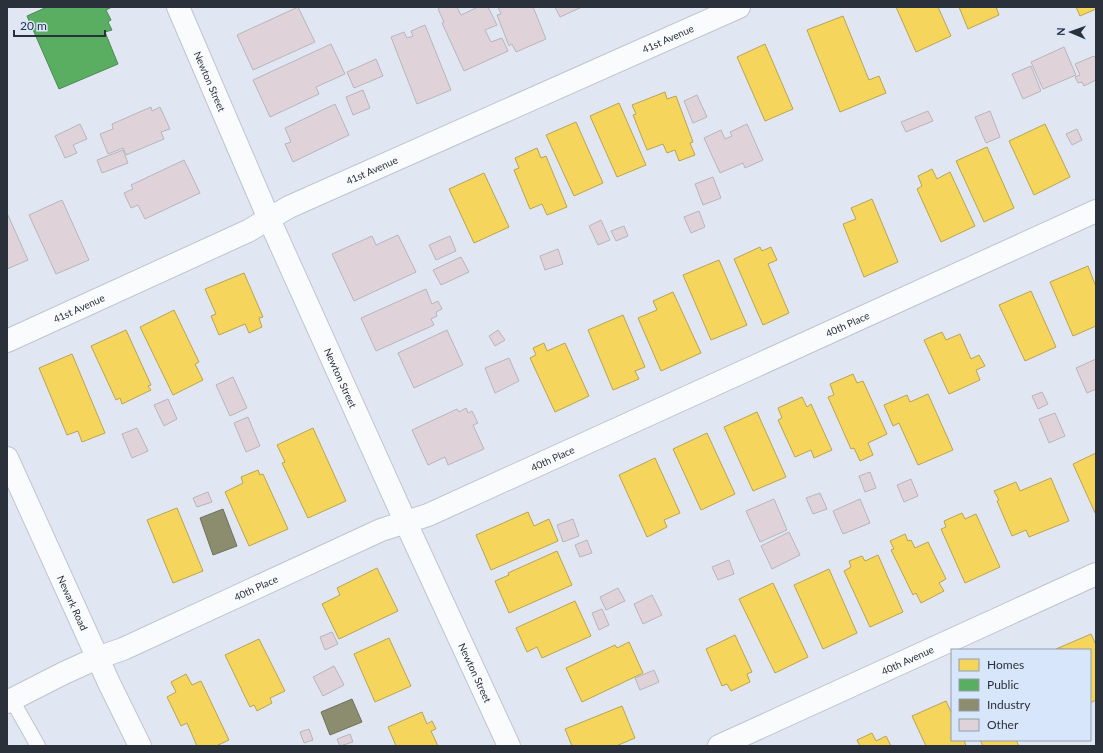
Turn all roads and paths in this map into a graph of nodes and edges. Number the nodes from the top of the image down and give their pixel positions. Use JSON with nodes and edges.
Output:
{"nodes":[{"id":1,"x":178,"y":7,"type":"edge"},
{"id":2,"x":739,"y":7,"type":"edge"},
{"id":3,"x":1096,"y":211,"type":"edge"},
{"id":4,"x":269,"y":219,"type":"junction"},
{"id":5,"x":7,"y":341,"type":"edge"},
{"id":6,"x":7,"y":458,"type":"edge"},
{"id":7,"x":406,"y":523,"type":"junction"},
{"id":8,"x":1096,"y":574,"type":"edge"},
{"id":9,"x":98,"y":658,"type":"junction"},
{"id":10,"x":9,"y":701,"type":"edge"},
{"id":11,"x":38,"y":746,"type":"edge"},
{"id":12,"x":140,"y":746,"type":"edge"},
{"id":13,"x":509,"y":746,"type":"edge"},
{"id":14,"x":719,"y":746,"type":"edge"}],
"edges":[{"from":1,"to":4,"type":"street","name":"Newton Street"},
{"from":2,"to":4,"type":"street","name":"41st Avenue"},
{"from":3,"to":7,"type":"street","name":"40th Place"},
{"from":4,"to":5,"type":"street","name":"41st Avenue"},
{"from":4,"to":7,"type":"street","name":"Newton Street"},
{"from":6,"to":9,"type":"street","name":"Newark Road"},
{"from":7,"to":9,"type":"street","name":"40th Place"},
{"from":7,"to":13,"type":"street","name":"Newton Street"},
{"from":8,"to":14,"type":"street","name":"40th Avenue"},
{"from":9,"to":10,"type":"street","name":"40th Place"},
{"from":9,"to":12,"type":"street","name":"Newark Road"},
{"from":10,"to":11,"type":"lane"}]}
